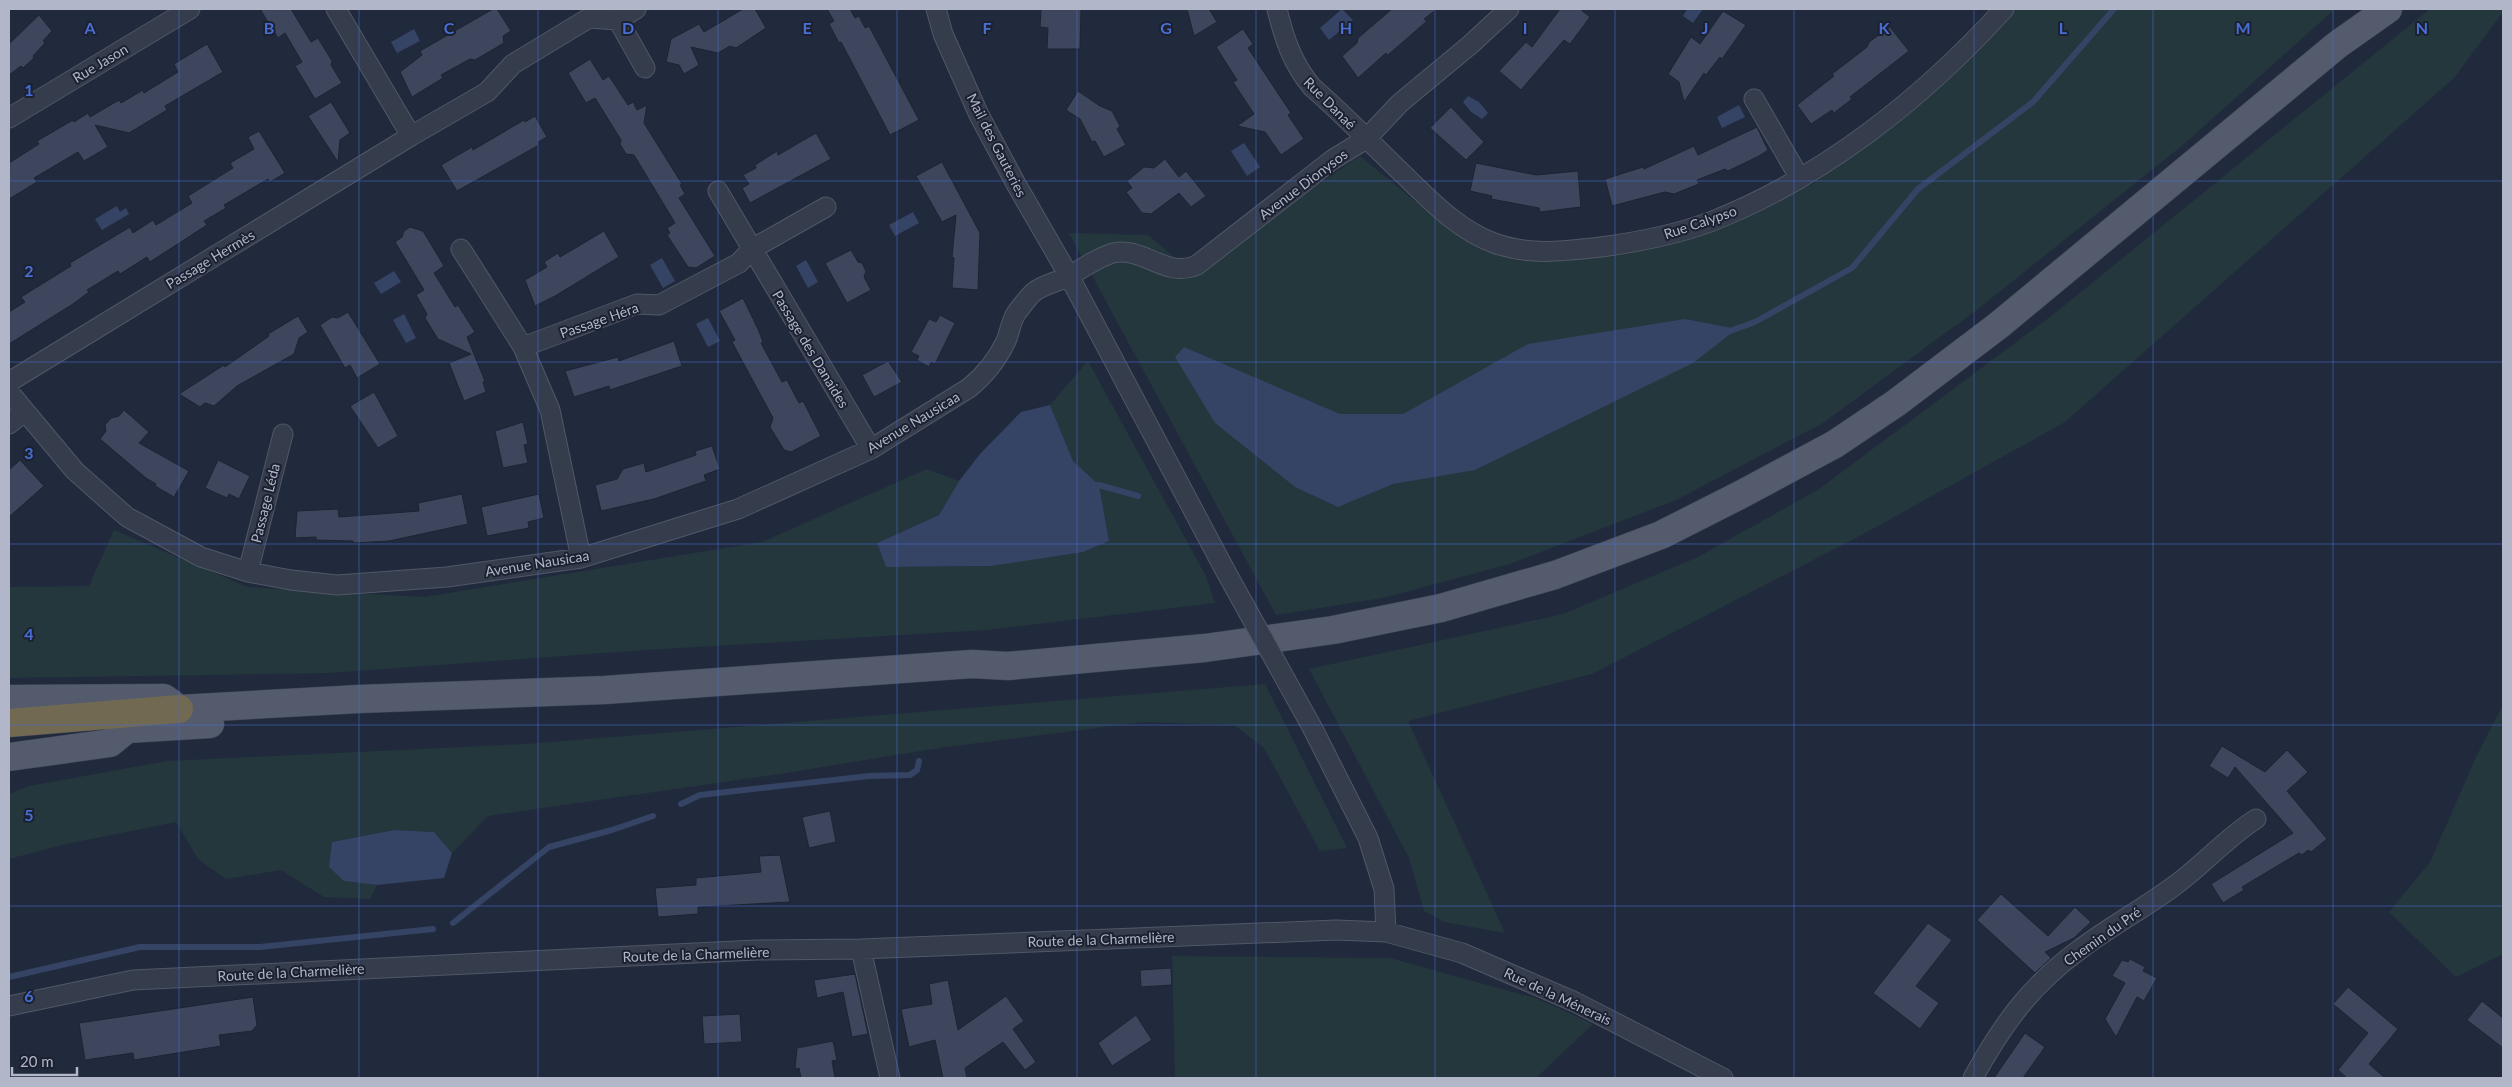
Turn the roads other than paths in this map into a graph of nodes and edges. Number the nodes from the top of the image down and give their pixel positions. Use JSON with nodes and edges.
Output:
{"nodes":[{"id":1,"x":190,"y":9,"type":"edge"},
{"id":2,"x":336,"y":9,"type":"edge"},
{"id":3,"x":636,"y":9,"type":"edge"},
{"id":4,"x":936,"y":9,"type":"edge"},
{"id":5,"x":1277,"y":9,"type":"edge"},
{"id":6,"x":1508,"y":9,"type":"edge"},
{"id":7,"x":2004,"y":9,"type":"edge"},
{"id":8,"x":2373,"y":9,"type":"edge"},
{"id":9,"x":2388,"y":9,"type":"edge"},
{"id":10,"x":618,"y":20,"type":"junction"},
{"id":11,"x":2337,"y":45,"type":"junction"},
{"id":12,"x":645,"y":68,"type":"dead end"},
{"id":13,"x":1754,"y":99,"type":"dead end"},
{"id":14,"x":9,"y":118,"type":"edge"},
{"id":15,"x":411,"y":136,"type":"junction"},
{"id":16,"x":1366,"y":139,"type":"junction"},
{"id":17,"x":1799,"y":177,"type":"junction"},
{"id":18,"x":718,"y":191,"type":"dead end"},
{"id":19,"x":826,"y":208,"type":"dead end"},
{"id":20,"x":461,"y":249,"type":"dead end"},
{"id":21,"x":752,"y":249,"type":"junction"},
{"id":22,"x":1069,"y":276,"type":"junction"},
{"id":23,"x":523,"y":347,"type":"junction"},
{"id":24,"x":9,"y":382,"type":"edge"},
{"id":25,"x":9,"y":392,"type":"edge"},
{"id":26,"x":24,"y":412,"type":"junction"},
{"id":27,"x":9,"y":424,"type":"edge"},
{"id":28,"x":282,"y":434,"type":"dead end"},
{"id":29,"x":870,"y":449,"type":"junction"},
{"id":30,"x":580,"y":558,"type":"junction"},
{"id":31,"x":248,"y":572,"type":"junction"},
{"id":32,"x":1008,"y":666,"type":"junction"},
{"id":33,"x":9,"y":699,"type":"edge"},
{"id":34,"x":179,"y":709,"type":"junction"},
{"id":35,"x":9,"y":723,"type":"edge"},
{"id":36,"x":127,"y":730,"type":"junction"},
{"id":37,"x":9,"y":738,"type":"edge"},
{"id":38,"x":9,"y":757,"type":"edge"},
{"id":39,"x":2256,"y":819,"type":"dead end"},
{"id":40,"x":1386,"y":932,"type":"junction"},
{"id":41,"x":861,"y":949,"type":"junction"},
{"id":42,"x":9,"y":1006,"type":"edge"},
{"id":43,"x":890,"y":1078,"type":"edge"},
{"id":44,"x":1723,"y":1078,"type":"edge"},
{"id":45,"x":1973,"y":1078,"type":"edge"}],
"edges":[{"from":1,"to":14,"type":"street","name":"Rue Jason"},
{"from":2,"to":15,"type":"street"},
{"from":3,"to":10,"type":"street"},
{"from":4,"to":22,"type":"street","name":"Mail des Gauteries"},
{"from":5,"to":16,"type":"street","name":"Rue Danaé"},
{"from":6,"to":16,"type":"street","name":"Avenue Dionysos"},
{"from":7,"to":17,"type":"street","name":"Rue Calypso"},
{"from":8,"to":11,"type":"main road"},
{"from":9,"to":11,"type":"main road"},
{"from":10,"to":12,"type":"street"},
{"from":10,"to":15,"type":"street","name":"Passage Hermès"},
{"from":11,"to":32,"type":"main road"},
{"from":13,"to":17,"type":"street"},
{"from":15,"to":24,"type":"street","name":"Passage Hermès"},
{"from":16,"to":17,"type":"street","name":"Rue Calypso"},
{"from":16,"to":22,"type":"street","name":"Avenue Dionysos"},
{"from":18,"to":21,"type":"street","name":"Passage des Danaides"},
{"from":19,"to":21,"type":"street"},
{"from":20,"to":23,"type":"street"},
{"from":21,"to":23,"type":"street","name":"Passage Héra"},
{"from":21,"to":29,"type":"street","name":"Passage des Danaides"},
{"from":22,"to":29,"type":"street","name":"Avenue Nausicaa"},
{"from":22,"to":40,"type":"street","name":"Mail des Gauteries","bridge":true},
{"from":23,"to":30,"type":"street"},
{"from":25,"to":26,"type":"street","name":"Avenue Nausicaa"},
{"from":26,"to":27,"type":"street"},
{"from":26,"to":31,"type":"street","name":"Avenue Nausicaa"},
{"from":28,"to":31,"type":"street","name":"Passage Léda"},
{"from":29,"to":30,"type":"street","name":"Avenue Nausicaa"},
{"from":30,"to":31,"type":"street","name":"Avenue Nausicaa"},
{"from":32,"to":34,"type":"main road"},
{"from":32,"to":36,"type":"main road"},
{"from":33,"to":34,"type":"main road"},
{"from":34,"to":35,"type":"highway"},
{"from":36,"to":37,"type":"highway"},
{"from":36,"to":38,"type":"main road"},
{"from":39,"to":45,"type":"street","name":"Chemin du Pré"},
{"from":40,"to":41,"type":"street","name":"Route de la Charmelière"},
{"from":40,"to":44,"type":"street","name":"Rue de la Ménerais"},
{"from":41,"to":42,"type":"street","name":"Route de la Charmelière"},
{"from":41,"to":43,"type":"street"}]}
